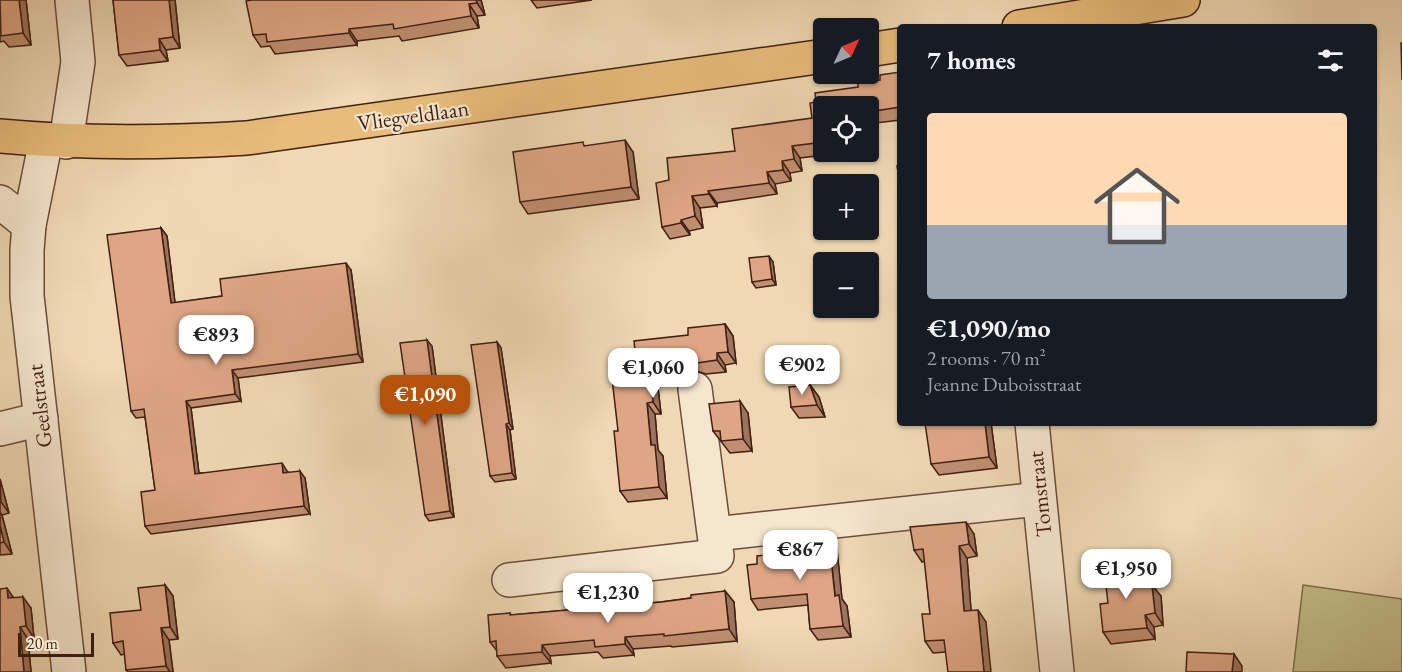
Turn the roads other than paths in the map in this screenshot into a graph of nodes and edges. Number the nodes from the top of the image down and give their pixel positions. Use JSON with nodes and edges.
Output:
{"nodes":[{"id":1,"x":72,"y":0,"type":"edge"},
{"id":2,"x":1183,"y":0,"type":"edge"},
{"id":3,"x":1039,"y":24,"type":"edge"},
{"id":4,"x":897,"y":45,"type":"edge"},
{"id":5,"x":879,"y":48,"type":"edge"},
{"id":6,"x":813,"y":58,"type":"edge"},
{"id":7,"x":0,"y":136,"type":"edge"},
{"id":8,"x":56,"y":141,"type":"junction"},
{"id":9,"x":0,"y":202,"type":"edge"},
{"id":10,"x":29,"y":225,"type":"junction"},
{"id":11,"x":695,"y":389,"type":"dead end"},
{"id":12,"x":41,"y":419,"type":"junction"},
{"id":13,"x":1032,"y":426,"type":"edge"},
{"id":14,"x":0,"y":429,"type":"edge"},
{"id":15,"x":1040,"y":499,"type":"junction"},
{"id":16,"x":715,"y":534,"type":"junction"},
{"id":17,"x":509,"y":580,"type":"dead end"},
{"id":18,"x":69,"y":672,"type":"edge"},
{"id":19,"x":1057,"y":672,"type":"edge"}],
"edges":[{"from":1,"to":8,"type":"street","name":"Geelstraat"},
{"from":2,"to":3,"type":"main road"},
{"from":4,"to":5,"type":"main road"},
{"from":6,"to":8,"type":"main road","name":"Vliegveldlaan"},
{"from":7,"to":8,"type":"main road","name":"Vliegveldlaan"},
{"from":8,"to":10,"type":"street","name":"Geelstraat"},
{"from":9,"to":10,"type":"street"},
{"from":10,"to":12,"type":"street","name":"Geelstraat"},
{"from":11,"to":16,"type":"street"},
{"from":12,"to":14,"type":"street"},
{"from":12,"to":18,"type":"street","name":"Geelstraat"},
{"from":13,"to":15,"type":"street","name":"Tomstraat"},
{"from":15,"to":16,"type":"street"},
{"from":15,"to":19,"type":"street","name":"Tomstraat"},
{"from":16,"to":17,"type":"street"}]}
